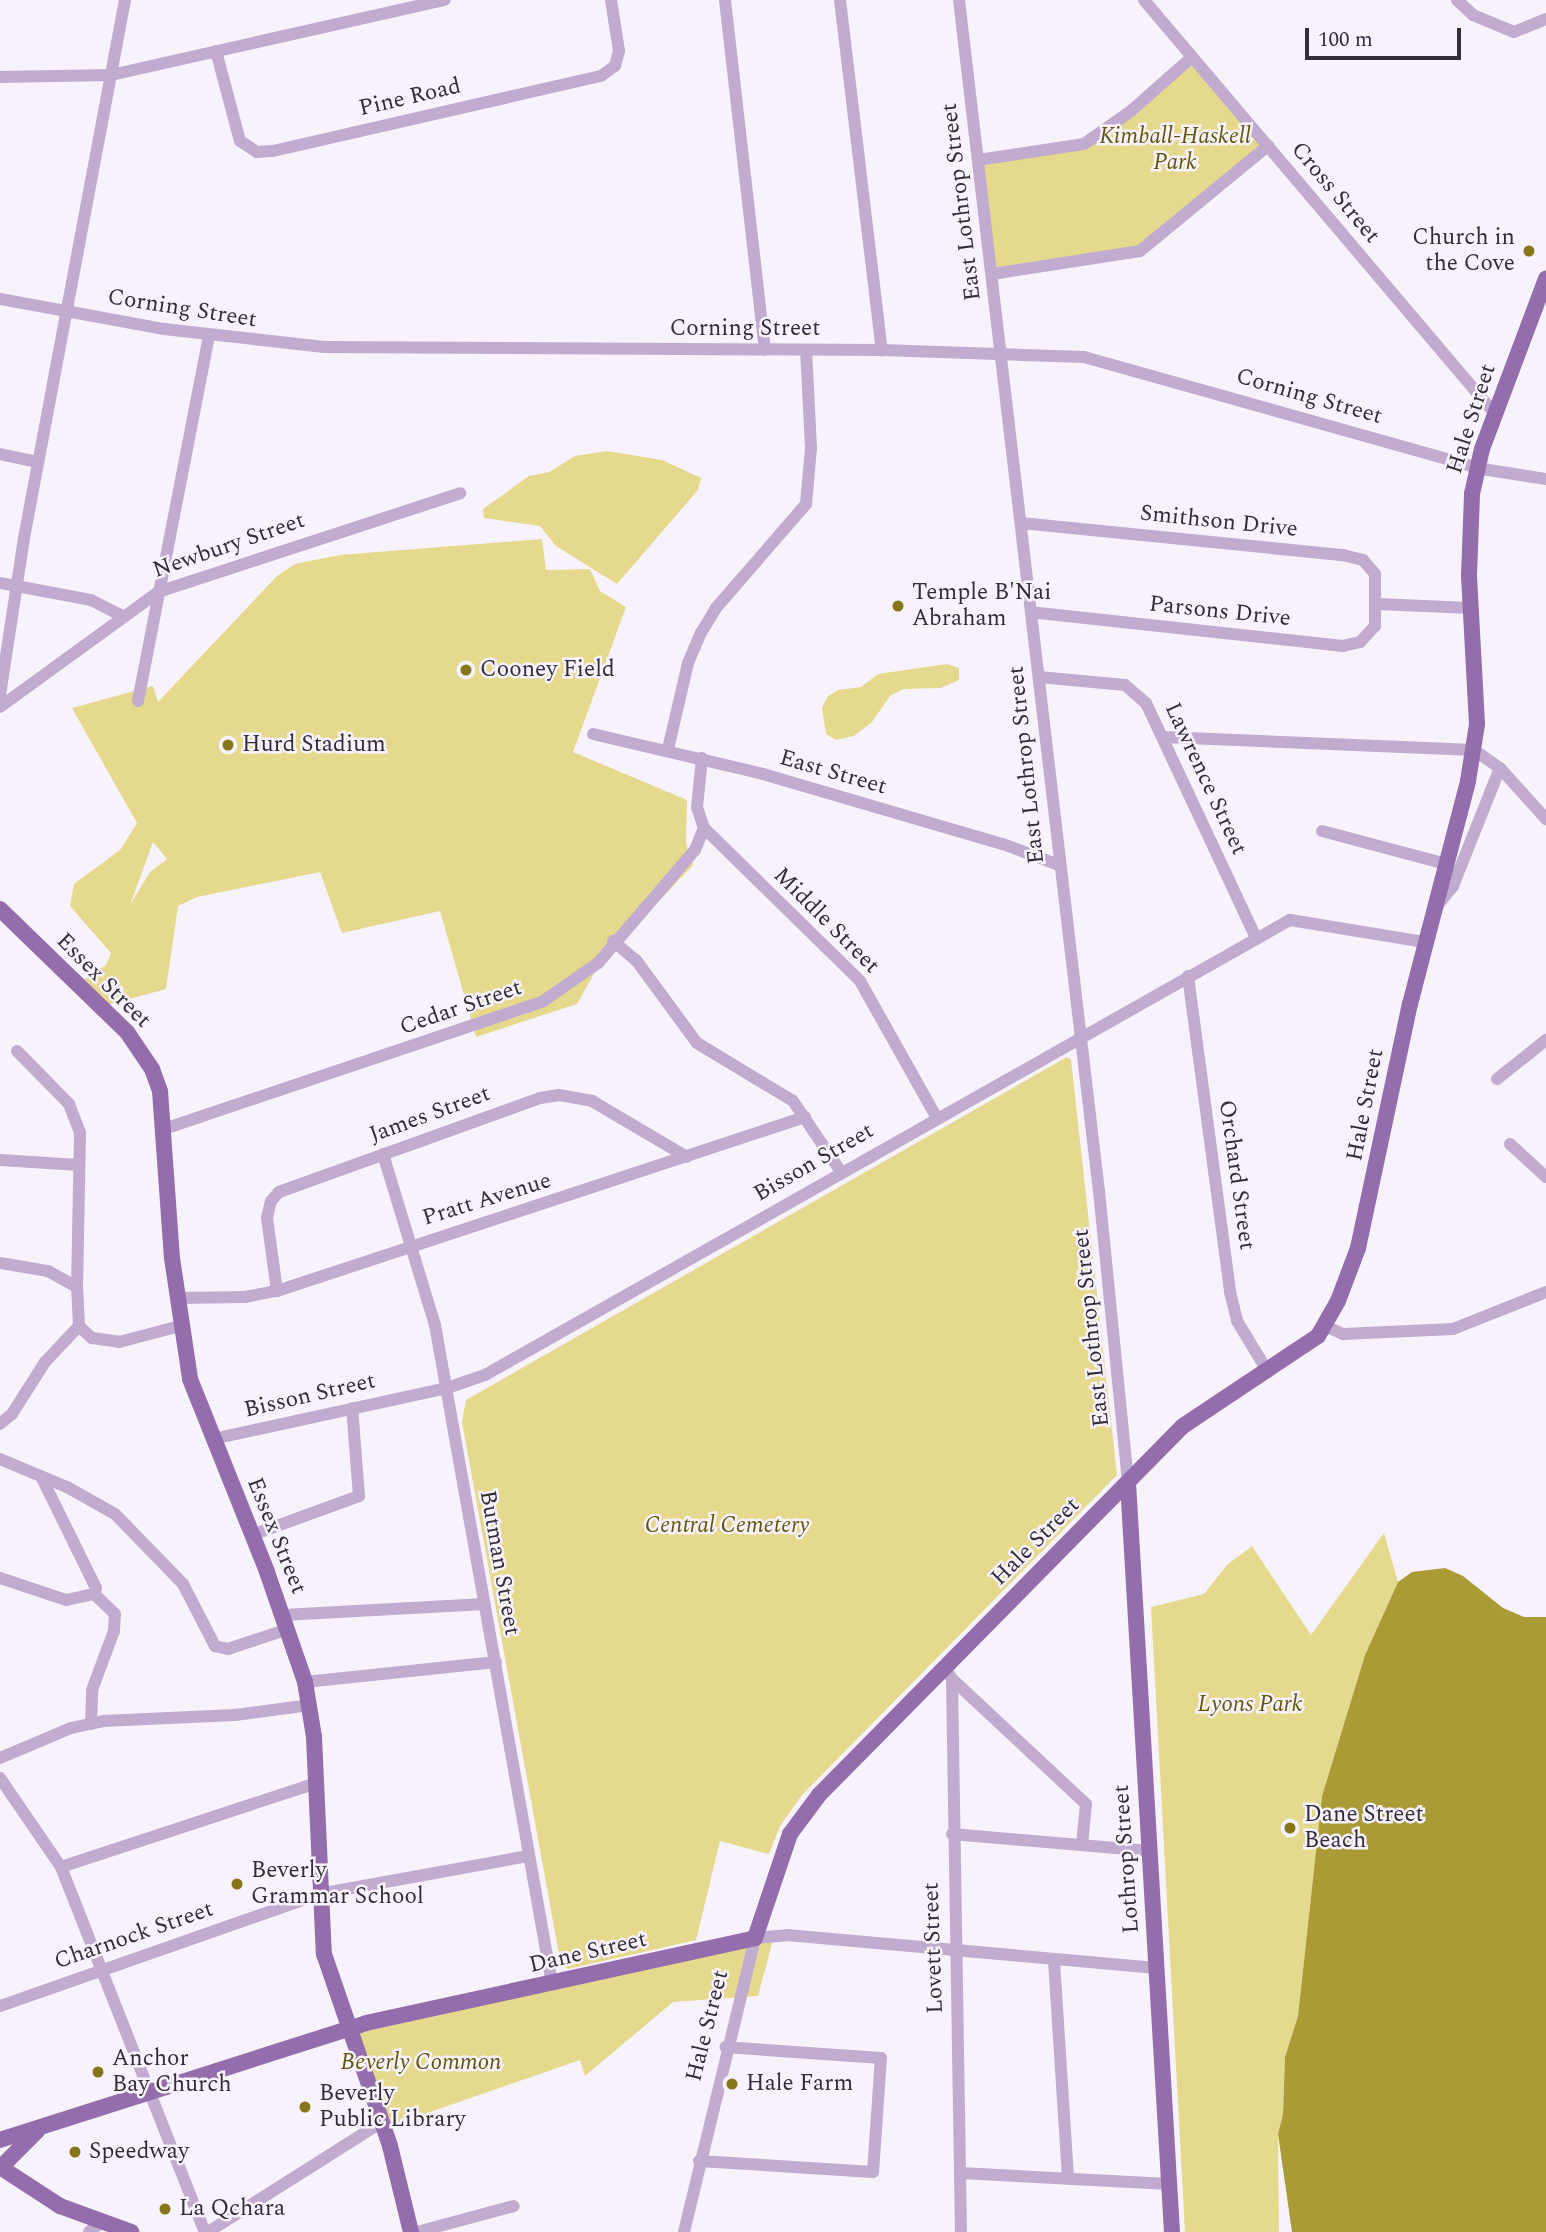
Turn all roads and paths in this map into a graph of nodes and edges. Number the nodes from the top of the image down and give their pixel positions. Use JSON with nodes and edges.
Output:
{"nodes":[{"id":1,"x":125,"y":0,"type":"edge"},
{"id":2,"x":446,"y":0,"type":"edge"},
{"id":3,"x":611,"y":0,"type":"edge"},
{"id":4,"x":725,"y":0,"type":"edge"},
{"id":5,"x":840,"y":0,"type":"edge"},
{"id":6,"x":959,"y":0,"type":"edge"},
{"id":7,"x":1144,"y":0,"type":"edge"},
{"id":8,"x":1457,"y":0,"type":"edge"},
{"id":9,"x":1546,"y":19,"type":"edge"},
{"id":10,"x":216,"y":51,"type":"junction"},
{"id":11,"x":1192,"y":57,"type":"junction"},
{"id":12,"x":111,"y":75,"type":"junction"},
{"id":13,"x":0,"y":77,"type":"edge"},
{"id":14,"x":1268,"y":146,"type":"junction"},
{"id":15,"x":978,"y":160,"type":"junction"},
{"id":16,"x":992,"y":274,"type":"junction"},
{"id":17,"x":1546,"y":279,"type":"edge"},
{"id":18,"x":0,"y":299,"type":"edge"},
{"id":19,"x":66,"y":311,"type":"junction"},
{"id":20,"x":209,"y":336,"type":"junction"},
{"id":21,"x":765,"y":350,"type":"junction"},
{"id":22,"x":806,"y":350,"type":"junction"},
{"id":23,"x":882,"y":350,"type":"junction"},
{"id":24,"x":1001,"y":354,"type":"junction"},
{"id":25,"x":1495,"y":414,"type":"junction"},
{"id":26,"x":0,"y":454,"type":"edge"},
{"id":27,"x":38,"y":462,"type":"junction"},
{"id":28,"x":1478,"y":468,"type":"junction"},
{"id":29,"x":1546,"y":480,"type":"edge"},
{"id":30,"x":460,"y":493,"type":"dead end"},
{"id":31,"x":1021,"y":523,"type":"junction"},
{"id":32,"x":0,"y":583,"type":"edge"},
{"id":33,"x":16,"y":586,"type":"junction"},
{"id":34,"x":158,"y":592,"type":"junction"},
{"id":35,"x":1377,"y":604,"type":"junction"},
{"id":36,"x":1471,"y":608,"type":"junction"},
{"id":37,"x":1032,"y":612,"type":"junction"},
{"id":38,"x":122,"y":616,"type":"junction"},
{"id":39,"x":1039,"y":677,"type":"junction"},
{"id":40,"x":0,"y":695,"type":"edge"},
{"id":41,"x":138,"y":701,"type":"dead end"},
{"id":42,"x":0,"y":707,"type":"edge"},
{"id":43,"x":593,"y":734,"type":"dead end"},
{"id":44,"x":1163,"y":737,"type":"junction"},
{"id":45,"x":668,"y":749,"type":"junction"},
{"id":46,"x":1474,"y":750,"type":"junction"},
{"id":47,"x":702,"y":758,"type":"junction"},
{"id":48,"x":1500,"y":768,"type":"junction"},
{"id":49,"x":1546,"y":819,"type":"edge"},
{"id":50,"x":704,"y":828,"type":"junction"},
{"id":51,"x":1322,"y":831,"type":"dead end"},
{"id":52,"x":1446,"y":864,"type":"junction"},
{"id":53,"x":1059,"y":865,"type":"junction"},
{"id":54,"x":0,"y":909,"type":"edge"},
{"id":55,"x":1435,"y":909,"type":"junction"},
{"id":56,"x":1256,"y":938,"type":"junction"},
{"id":57,"x":613,"y":941,"type":"junction"},
{"id":58,"x":1424,"y":942,"type":"junction"},
{"id":59,"x":1188,"y":976,"type":"junction"},
{"id":60,"x":1078,"y":1038,"type":"junction"},
{"id":61,"x":1546,"y":1040,"type":"edge"},
{"id":62,"x":17,"y":1051,"type":"dead end"},
{"id":63,"x":1497,"y":1079,"type":"dead end"},
{"id":64,"x":805,"y":1117,"type":"junction"},
{"id":65,"x":937,"y":1118,"type":"junction"},
{"id":66,"x":164,"y":1129,"type":"junction"},
{"id":67,"x":1510,"y":1144,"type":"dead end"},
{"id":68,"x":383,"y":1154,"type":"junction"},
{"id":69,"x":687,"y":1157,"type":"junction"},
{"id":70,"x":0,"y":1160,"type":"edge"},
{"id":71,"x":79,"y":1165,"type":"junction"},
{"id":72,"x":841,"y":1172,"type":"junction"},
{"id":73,"x":1546,"y":1177,"type":"edge"},
{"id":74,"x":413,"y":1246,"type":"junction"},
{"id":75,"x":0,"y":1263,"type":"edge"},
{"id":76,"x":77,"y":1287,"type":"junction"},
{"id":77,"x":278,"y":1291,"type":"junction"},
{"id":78,"x":1546,"y":1292,"type":"edge"},
{"id":79,"x":177,"y":1298,"type":"junction"},
{"id":80,"x":79,"y":1326,"type":"junction"},
{"id":81,"x":180,"y":1326,"type":"junction"},
{"id":82,"x":1325,"y":1326,"type":"junction"},
{"id":83,"x":1268,"y":1372,"type":"junction"},
{"id":84,"x":447,"y":1388,"type":"junction"},
{"id":85,"x":352,"y":1408,"type":"junction"},
{"id":86,"x":0,"y":1424,"type":"edge"},
{"id":87,"x":213,"y":1439,"type":"junction"},
{"id":88,"x":0,"y":1459,"type":"edge"},
{"id":89,"x":41,"y":1476,"type":"junction"},
{"id":90,"x":1128,"y":1483,"type":"junction"},
{"id":91,"x":252,"y":1535,"type":"junction"},
{"id":92,"x":0,"y":1578,"type":"edge"},
{"id":93,"x":94,"y":1594,"type":"junction"},
{"id":94,"x":485,"y":1604,"type":"junction"},
{"id":95,"x":286,"y":1622,"type":"junction"},
{"id":96,"x":496,"y":1662,"type":"junction"},
{"id":97,"x":948,"y":1673,"type":"junction"},
{"id":98,"x":305,"y":1682,"type":"junction"},
{"id":99,"x":310,"y":1705,"type":"junction"},
{"id":100,"x":91,"y":1724,"type":"junction"},
{"id":101,"x":0,"y":1758,"type":"edge"},
{"id":102,"x":0,"y":1778,"type":"edge"},
{"id":103,"x":317,"y":1783,"type":"junction"},
{"id":104,"x":951,"y":1834,"type":"junction"},
{"id":105,"x":1082,"y":1845,"type":"junction"},
{"id":106,"x":1150,"y":1851,"type":"junction"},
{"id":107,"x":528,"y":1856,"type":"junction"},
{"id":108,"x":61,"y":1867,"type":"junction"},
{"id":109,"x":320,"y":1894,"type":"junction"},
{"id":110,"x":755,"y":1938,"type":"junction"},
{"id":111,"x":956,"y":1950,"type":"junction"},
{"id":112,"x":1054,"y":1961,"type":"junction"},
{"id":113,"x":1157,"y":1968,"type":"junction"},
{"id":114,"x":102,"y":1969,"type":"junction"},
{"id":115,"x":552,"y":1984,"type":"junction"},
{"id":116,"x":0,"y":2006,"type":"edge"},
{"id":117,"x":350,"y":2028,"type":"junction"},
{"id":118,"x":725,"y":2047,"type":"junction"},
{"id":119,"x":149,"y":2092,"type":"junction"},
{"id":120,"x":382,"y":2122,"type":"junction"},
{"id":121,"x":44,"y":2125,"type":"junction"},
{"id":122,"x":0,"y":2140,"type":"edge"},
{"id":123,"x":699,"y":2161,"type":"junction"},
{"id":124,"x":0,"y":2167,"type":"edge"},
{"id":125,"x":960,"y":2173,"type":"junction"},
{"id":126,"x":1068,"y":2179,"type":"junction"},
{"id":127,"x":1169,"y":2184,"type":"junction"},
{"id":128,"x":514,"y":2206,"type":"dead end"},
{"id":129,"x":94,"y":2227,"type":"edge"},
{"id":130,"x":131,"y":2232,"type":"edge"},
{"id":131,"x":206,"y":2232,"type":"edge"},
{"id":132,"x":411,"y":2232,"type":"edge"},
{"id":133,"x":417,"y":2232,"type":"edge"},
{"id":134,"x":684,"y":2232,"type":"edge"},
{"id":135,"x":961,"y":2232,"type":"edge"},
{"id":136,"x":1172,"y":2232,"type":"edge"}],
"edges":[{"from":1,"to":12,"type":"street"},
{"from":2,"to":10,"type":"street"},
{"from":3,"to":10,"type":"street","name":"Pine Road"},
{"from":4,"to":21,"type":"street"},
{"from":5,"to":23,"type":"street"},
{"from":6,"to":15,"type":"street","name":"East Lothrop Street"},
{"from":7,"to":11,"type":"street","name":"Cross Street"},
{"from":8,"to":9,"type":"street"},
{"from":10,"to":12,"type":"street"},
{"from":11,"to":14,"type":"street","name":"Cross Street"},
{"from":11,"to":15,"type":"street"},
{"from":12,"to":13,"type":"street"},
{"from":12,"to":19,"type":"street"},
{"from":14,"to":16,"type":"street"},
{"from":14,"to":25,"type":"street","name":"Cross Street"},
{"from":15,"to":16,"type":"street","name":"East Lothrop Street"},
{"from":16,"to":24,"type":"street","name":"East Lothrop Street"},
{"from":17,"to":25,"type":"main road","name":"Hale Street"},
{"from":18,"to":19,"type":"street","name":"Corning Street"},
{"from":19,"to":20,"type":"street","name":"Corning Street"},
{"from":19,"to":27,"type":"street"},
{"from":20,"to":21,"type":"street","name":"Corning Street"},
{"from":20,"to":34,"type":"street"},
{"from":21,"to":22,"type":"street","name":"Corning Street"},
{"from":22,"to":23,"type":"street","name":"Corning Street"},
{"from":22,"to":45,"type":"street"},
{"from":23,"to":24,"type":"street","name":"Corning Street"},
{"from":24,"to":28,"type":"street","name":"Corning Street"},
{"from":24,"to":31,"type":"street","name":"East Lothrop Street"},
{"from":25,"to":28,"type":"main road","name":"Hale Street"},
{"from":26,"to":27,"type":"street"},
{"from":27,"to":33,"type":"street"},
{"from":28,"to":29,"type":"street","name":"Corning Street"},
{"from":28,"to":36,"type":"main road","name":"Hale Street"},
{"from":30,"to":34,"type":"street","name":"Newbury Street"},
{"from":31,"to":35,"type":"street","name":"Smithson Drive"},
{"from":31,"to":37,"type":"street","name":"East Lothrop Street"},
{"from":32,"to":33,"type":"street"},
{"from":33,"to":38,"type":"street"},
{"from":33,"to":40,"type":"street"},
{"from":34,"to":38,"type":"street","name":"Newbury Street"},
{"from":34,"to":41,"type":"street"},
{"from":35,"to":36,"type":"street"},
{"from":35,"to":37,"type":"street","name":"Parsons Drive"},
{"from":36,"to":46,"type":"main road","name":"Hale Street"},
{"from":37,"to":39,"type":"street","name":"East Lothrop Street"},
{"from":38,"to":42,"type":"street","name":"Newbury Street"},
{"from":39,"to":44,"type":"street","name":"Lawrence Street"},
{"from":39,"to":53,"type":"street","name":"East Lothrop Street"},
{"from":43,"to":45,"type":"street","name":"East Street"},
{"from":44,"to":46,"type":"street"},
{"from":44,"to":56,"type":"street","name":"Lawrence Street"},
{"from":45,"to":47,"type":"street","name":"East Street"},
{"from":46,"to":48,"type":"street"},
{"from":46,"to":52,"type":"main road","name":"Hale Street"},
{"from":47,"to":50,"type":"street"},
{"from":47,"to":53,"type":"street","name":"East Street"},
{"from":48,"to":49,"type":"street"},
{"from":48,"to":55,"type":"street","name":"Hale Street"},
{"from":50,"to":57,"type":"street","name":"Cedar Street"},
{"from":50,"to":65,"type":"street","name":"Middle Street"},
{"from":51,"to":52,"type":"street"},
{"from":52,"to":55,"type":"main road","name":"Hale Street"},
{"from":53,"to":60,"type":"street","name":"East Lothrop Street"},
{"from":54,"to":66,"type":"main road","name":"Essex Street"},
{"from":55,"to":58,"type":"main road","name":"Hale Street"},
{"from":56,"to":58,"type":"street","name":"Bisson Street"},
{"from":56,"to":59,"type":"street","name":"Bisson Street"},
{"from":57,"to":64,"type":"street"},
{"from":57,"to":66,"type":"street","name":"Cedar Street"},
{"from":58,"to":82,"type":"main road","name":"Hale Street"},
{"from":59,"to":60,"type":"street","name":"Bisson Street"},
{"from":59,"to":83,"type":"street","name":"Orchard Street"},
{"from":60,"to":65,"type":"street","name":"Bisson Street"},
{"from":60,"to":90,"type":"street","name":"East Lothrop Street"},
{"from":61,"to":63,"type":"street"},
{"from":62,"to":71,"type":"street"},
{"from":64,"to":69,"type":"street","name":"Pratt Avenue"},
{"from":64,"to":72,"type":"street"},
{"from":65,"to":72,"type":"street","name":"Bisson Street"},
{"from":66,"to":79,"type":"main road","name":"Essex Street"},
{"from":67,"to":73,"type":"street"},
{"from":68,"to":69,"type":"street","name":"James Street"},
{"from":68,"to":74,"type":"street","name":"Butman Street"},
{"from":68,"to":77,"type":"street","name":"James Street"},
{"from":69,"to":74,"type":"street","name":"Pratt Avenue"},
{"from":70,"to":71,"type":"street"},
{"from":71,"to":76,"type":"street"},
{"from":72,"to":84,"type":"street","name":"Bisson Street"},
{"from":74,"to":77,"type":"street","name":"Pratt Avenue"},
{"from":74,"to":84,"type":"street","name":"Butman Street"},
{"from":75,"to":76,"type":"street"},
{"from":76,"to":80,"type":"street"},
{"from":77,"to":79,"type":"street","name":"Pratt Avenue"},
{"from":78,"to":82,"type":"street"},
{"from":79,"to":81,"type":"main road","name":"Essex Street"},
{"from":80,"to":81,"type":"street"},
{"from":80,"to":86,"type":"street"},
{"from":81,"to":87,"type":"main road","name":"Essex Street"},
{"from":82,"to":83,"type":"main road","name":"Hale Street"},
{"from":83,"to":90,"type":"main road","name":"Hale Street"},
{"from":84,"to":85,"type":"street","name":"Bisson Street"},
{"from":84,"to":94,"type":"street","name":"Butman Street"},
{"from":85,"to":87,"type":"street","name":"Bisson Street"},
{"from":85,"to":91,"type":"street"},
{"from":87,"to":91,"type":"main road","name":"Essex Street"},
{"from":88,"to":89,"type":"street"},
{"from":89,"to":93,"type":"street"},
{"from":89,"to":95,"type":"street"},
{"from":90,"to":97,"type":"main road","name":"Hale Street"},
{"from":90,"to":106,"type":"main road","name":"Lothrop Street"},
{"from":91,"to":95,"type":"main road","name":"Essex Street"},
{"from":92,"to":93,"type":"street"},
{"from":93,"to":100,"type":"street"},
{"from":94,"to":95,"type":"street"},
{"from":94,"to":96,"type":"street","name":"Butman Street"},
{"from":95,"to":98,"type":"main road","name":"Essex Street"},
{"from":96,"to":98,"type":"street"},
{"from":96,"to":107,"type":"street","name":"Butman Street"},
{"from":97,"to":104,"type":"street","name":"Lovett Street"},
{"from":97,"to":105,"type":"street"},
{"from":97,"to":110,"type":"main road","name":"Hale Street"},
{"from":98,"to":99,"type":"main road","name":"Essex Street"},
{"from":99,"to":100,"type":"street"},
{"from":99,"to":103,"type":"main road","name":"Essex Street"},
{"from":100,"to":101,"type":"street"},
{"from":102,"to":108,"type":"street"},
{"from":103,"to":108,"type":"street"},
{"from":103,"to":109,"type":"main road","name":"Essex Street"},
{"from":104,"to":105,"type":"street"},
{"from":104,"to":111,"type":"street","name":"Lovett Street"},
{"from":105,"to":106,"type":"street"},
{"from":106,"to":113,"type":"main road","name":"Lothrop Street"},
{"from":107,"to":109,"type":"street","name":"Charnock Street"},
{"from":107,"to":115,"type":"street","name":"Butman Street"},
{"from":108,"to":114,"type":"street"},
{"from":109,"to":114,"type":"street","name":"Charnock Street"},
{"from":109,"to":117,"type":"main road","name":"Essex Street"},
{"from":110,"to":111,"type":"street","name":"Dane Street"},
{"from":110,"to":115,"type":"main road","name":"Dane Street"},
{"from":110,"to":118,"type":"street","name":"Hale Street"},
{"from":111,"to":112,"type":"street","name":"Dane Street"},
{"from":111,"to":125,"type":"street","name":"Lovett Street"},
{"from":112,"to":113,"type":"street","name":"Dane Street"},
{"from":112,"to":126,"type":"street"},
{"from":113,"to":127,"type":"main road","name":"Lothrop Street"},
{"from":114,"to":116,"type":"street","name":"Charnock Street"},
{"from":114,"to":119,"type":"street"},
{"from":115,"to":117,"type":"main road","name":"Dane Street"},
{"from":117,"to":119,"type":"main road","name":"Dane Street"},
{"from":117,"to":120,"type":"main road","name":"Essex Street"},
{"from":118,"to":123,"type":"street","name":"Hale Street"},
{"from":118,"to":123,"type":"street"},
{"from":119,"to":121,"type":"main road","name":"Dane Street"},
{"from":119,"to":131,"type":"street"},
{"from":120,"to":131,"type":"street"},
{"from":120,"to":132,"type":"main road","name":"Essex Street"},
{"from":121,"to":122,"type":"main road","name":"Dane Street"},
{"from":121,"to":124,"type":"main road","name":"Dane Street"},
{"from":123,"to":134,"type":"street","name":"Hale Street"},
{"from":124,"to":129,"type":"main road"},
{"from":125,"to":126,"type":"street"},
{"from":125,"to":135,"type":"street","name":"Lovett Street"},
{"from":126,"to":127,"type":"street"},
{"from":127,"to":136,"type":"main road","name":"Lothrop Street"},
{"from":128,"to":133,"type":"street"},
{"from":129,"to":130,"type":"main road"}]}
